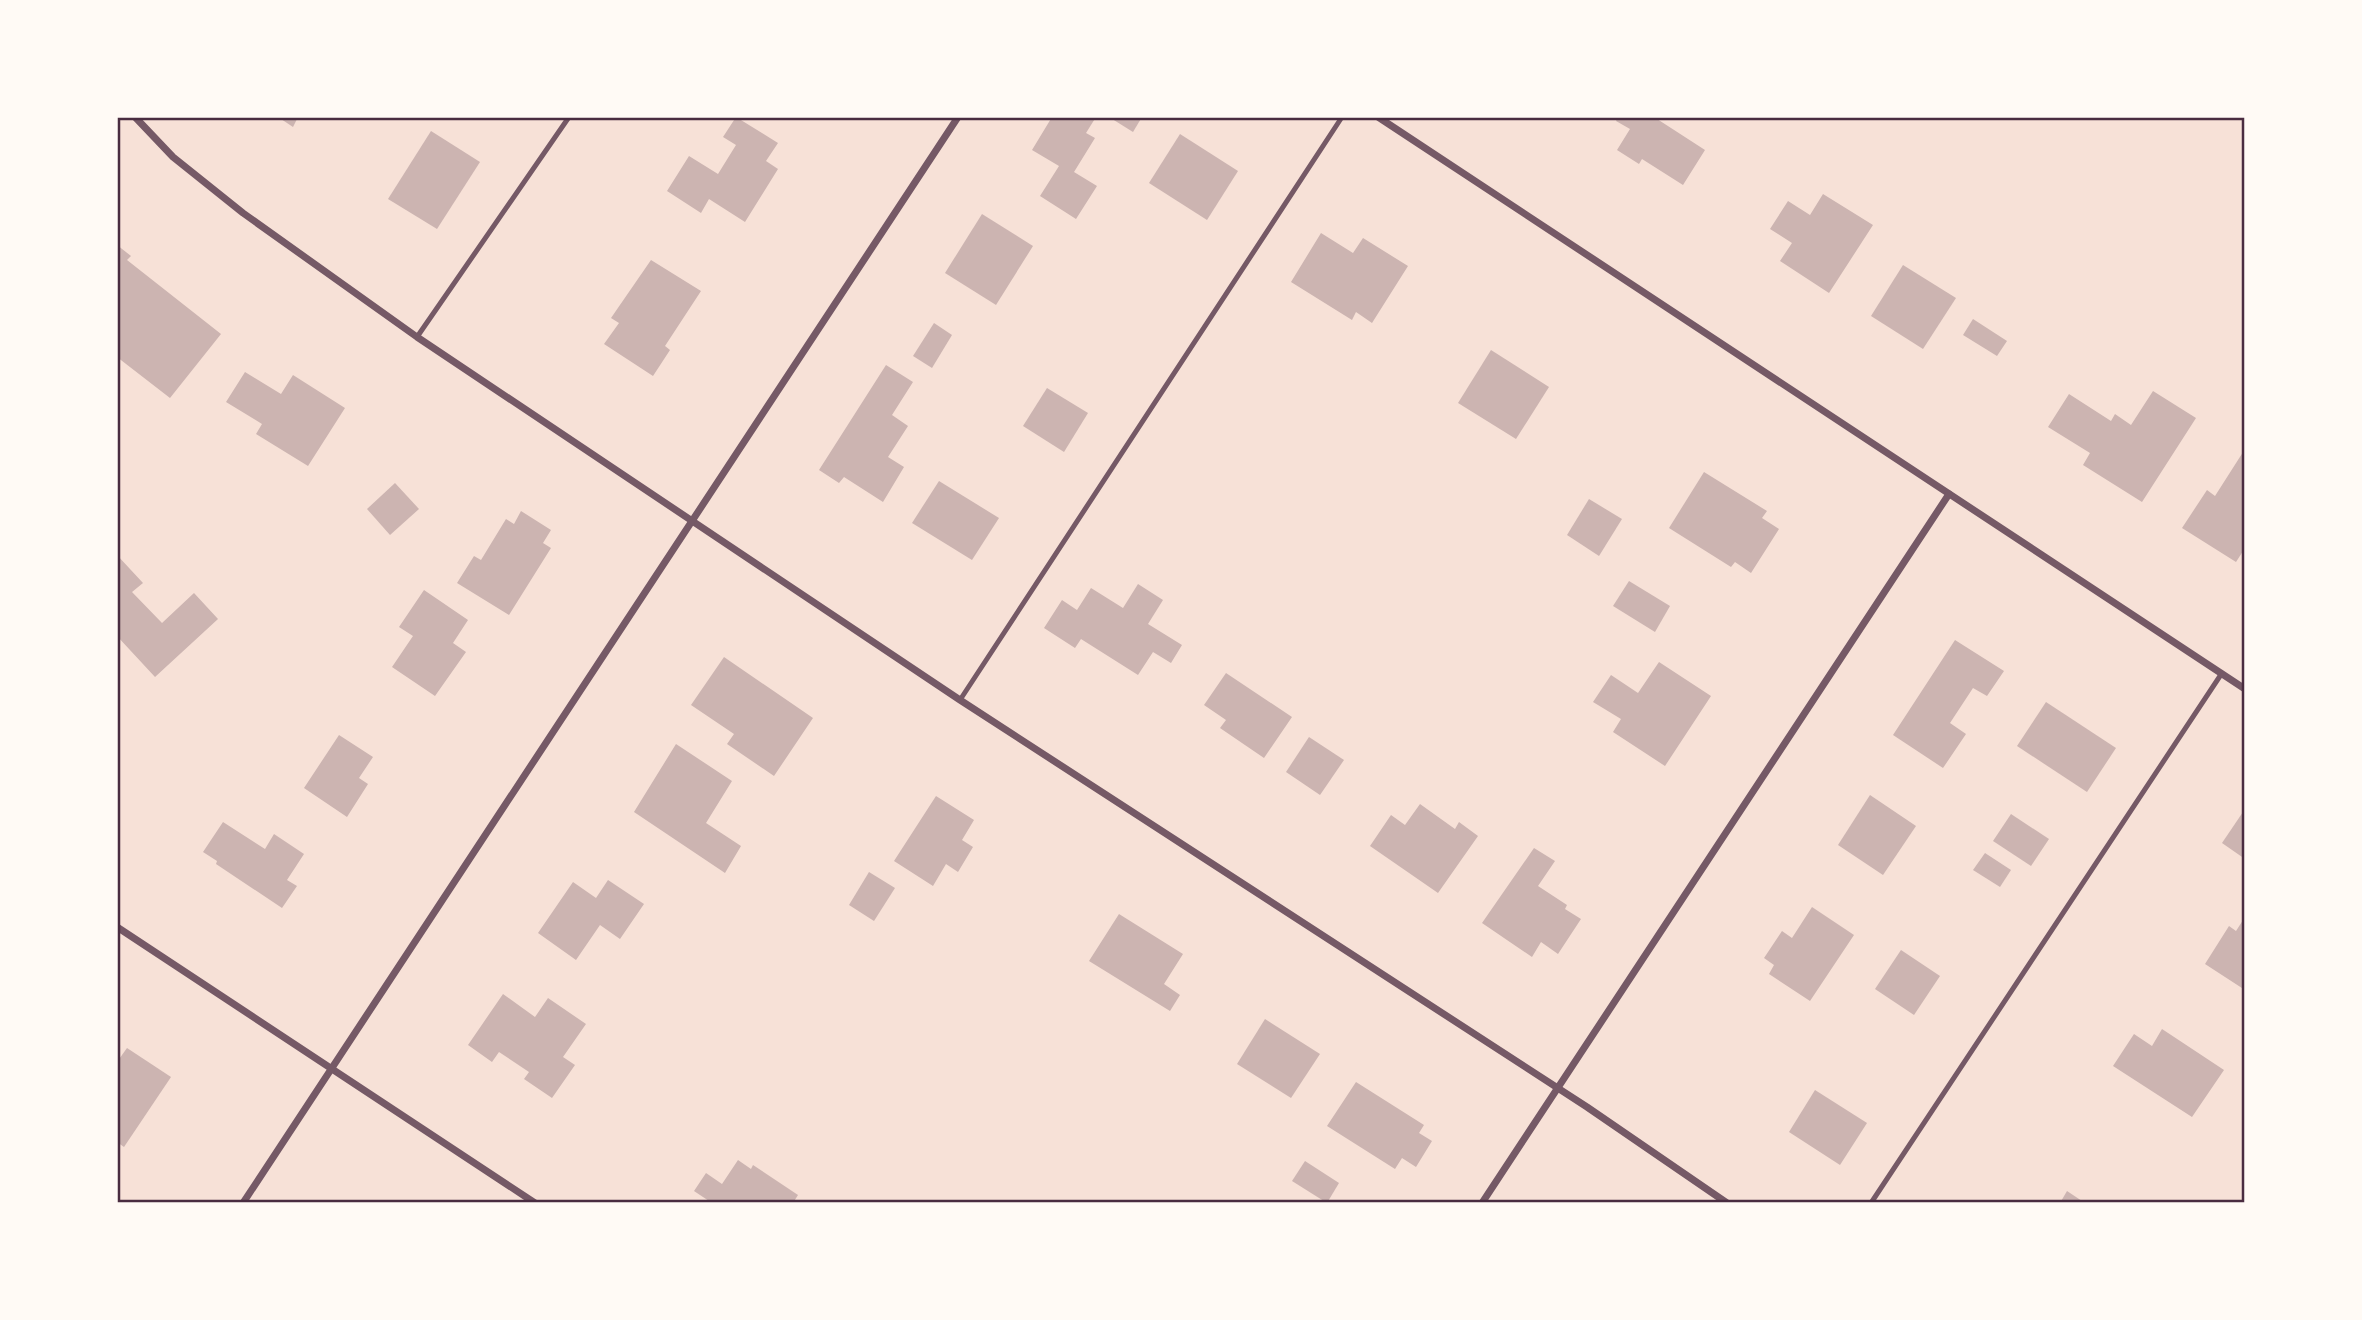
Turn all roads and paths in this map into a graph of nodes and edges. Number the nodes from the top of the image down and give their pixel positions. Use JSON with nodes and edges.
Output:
{"nodes":[{"id":1,"x":569,"y":117,"type":"edge"},
{"id":2,"x":958,"y":117,"type":"edge"},
{"id":3,"x":1342,"y":117,"type":"edge"},
{"id":4,"x":1378,"y":117,"type":"edge"},
{"id":5,"x":137,"y":118,"type":"edge"},
{"id":6,"x":416,"y":337,"type":"junction"},
{"id":7,"x":1949,"y":494,"type":"junction"},
{"id":8,"x":691,"y":520,"type":"junction"},
{"id":9,"x":2222,"y":673,"type":"junction"},
{"id":10,"x":2245,"y":689,"type":"edge"},
{"id":11,"x":960,"y":700,"type":"junction"},
{"id":12,"x":117,"y":927,"type":"edge"},
{"id":13,"x":330,"y":1066,"type":"junction"},
{"id":14,"x":1558,"y":1088,"type":"junction"},
{"id":15,"x":243,"y":1203,"type":"edge"},
{"id":16,"x":535,"y":1203,"type":"edge"},
{"id":17,"x":1482,"y":1203,"type":"edge"},
{"id":18,"x":1727,"y":1203,"type":"edge"},
{"id":19,"x":1871,"y":1203,"type":"edge"}],
"edges":[{"from":1,"to":6,"type":"lane"},
{"from":2,"to":8,"type":"street"},
{"from":3,"to":11,"type":"lane"},
{"from":4,"to":7,"type":"street"},
{"from":5,"to":6,"type":"street"},
{"from":6,"to":8,"type":"street"},
{"from":7,"to":9,"type":"street"},
{"from":7,"to":14,"type":"street"},
{"from":8,"to":11,"type":"street"},
{"from":8,"to":13,"type":"street"},
{"from":9,"to":10,"type":"street"},
{"from":9,"to":19,"type":"lane"},
{"from":11,"to":14,"type":"street"},
{"from":12,"to":13,"type":"street"},
{"from":13,"to":15,"type":"street"},
{"from":13,"to":16,"type":"street"},
{"from":14,"to":17,"type":"street"},
{"from":14,"to":18,"type":"street"}]}
